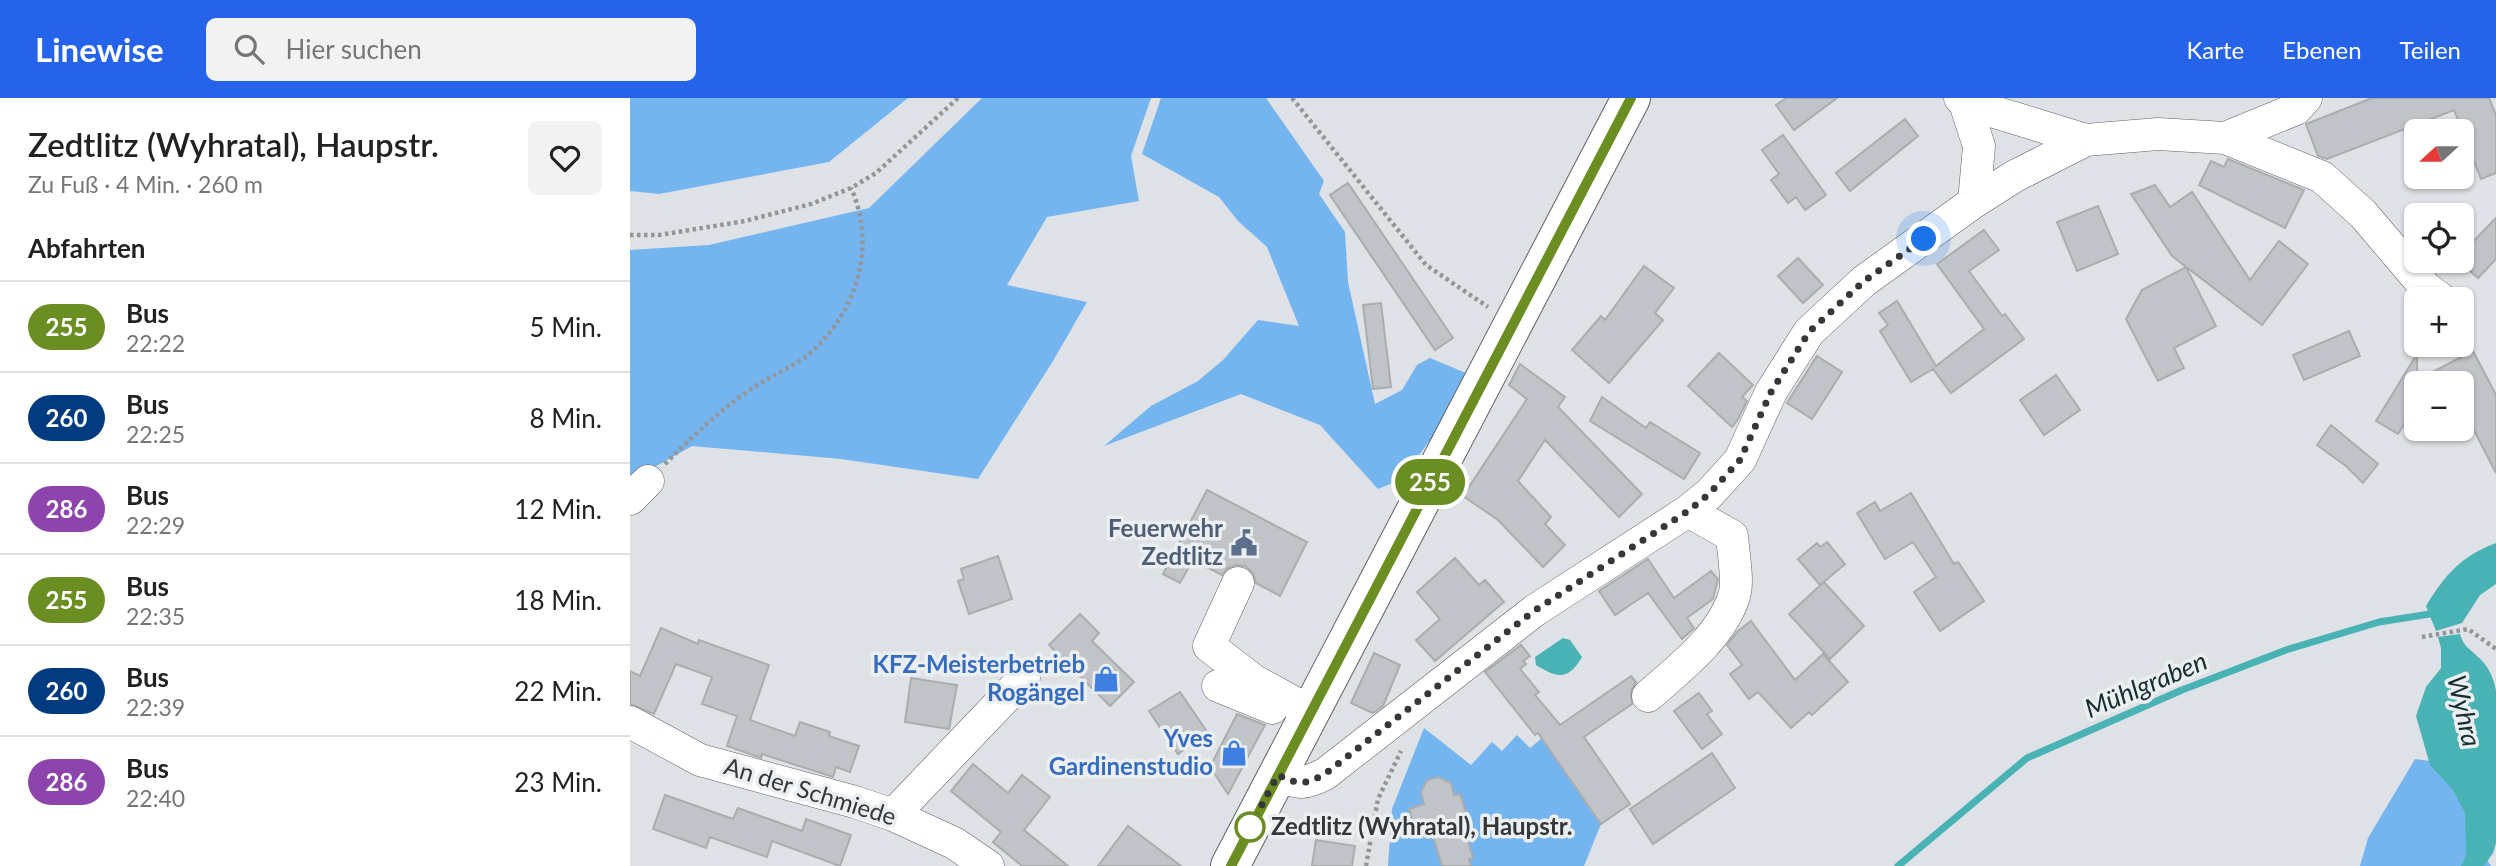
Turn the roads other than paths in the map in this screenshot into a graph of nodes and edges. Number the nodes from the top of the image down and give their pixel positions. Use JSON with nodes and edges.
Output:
{"nodes":[{"id":1,"x":1630,"y":98,"type":"edge"},
{"id":2,"x":2306,"y":98,"type":"edge"},
{"id":3,"x":1962,"y":101,"type":"edge"},
{"id":4,"x":2225,"y":138,"type":"junction"},
{"id":5,"x":2086,"y":140,"type":"junction"},
{"id":6,"x":1974,"y":202,"type":"junction"},
{"id":7,"x":2425,"y":287,"type":"edge"},
{"id":8,"x":1725,"y":476,"type":"junction"},
{"id":9,"x":1688,"y":511,"type":"junction"},
{"id":10,"x":1732,"y":536,"type":"junction"},
{"id":11,"x":1238,"y":583,"type":"dead end"},
{"id":12,"x":1024,"y":678,"type":"dead end"},
{"id":13,"x":1218,"y":686,"type":"dead end"},
{"id":14,"x":1648,"y":696,"type":"dead end"},
{"id":15,"x":1308,"y":718,"type":"junction"},
{"id":16,"x":630,"y":722,"type":"edge"},
{"id":17,"x":1278,"y":775,"type":"junction"},
{"id":18,"x":893,"y":815,"type":"junction"},
{"id":19,"x":988,"y":866,"type":"edge"},
{"id":20,"x":1230,"y":866,"type":"edge"}],
"edges":[{"from":1,"to":15,"type":"main road"},
{"from":2,"to":4,"type":"street"},
{"from":3,"to":5,"type":"street"},
{"from":3,"to":6,"type":"street"},
{"from":4,"to":5,"type":"street"},
{"from":4,"to":7,"type":"street"},
{"from":5,"to":6,"type":"street"},
{"from":6,"to":8,"type":"street"},
{"from":8,"to":9,"type":"street"},
{"from":8,"to":10,"type":"street"},
{"from":9,"to":10,"type":"street"},
{"from":9,"to":17,"type":"street"},
{"from":10,"to":14,"type":"street"},
{"from":11,"to":15,"type":"street"},
{"from":12,"to":18,"type":"street"},
{"from":13,"to":15,"type":"street"},
{"from":15,"to":17,"type":"main road"},
{"from":16,"to":18,"type":"street","name":"An der Schmiede"},
{"from":17,"to":20,"type":"main road"},
{"from":18,"to":19,"type":"street","name":"An der Schmiede"}]}
